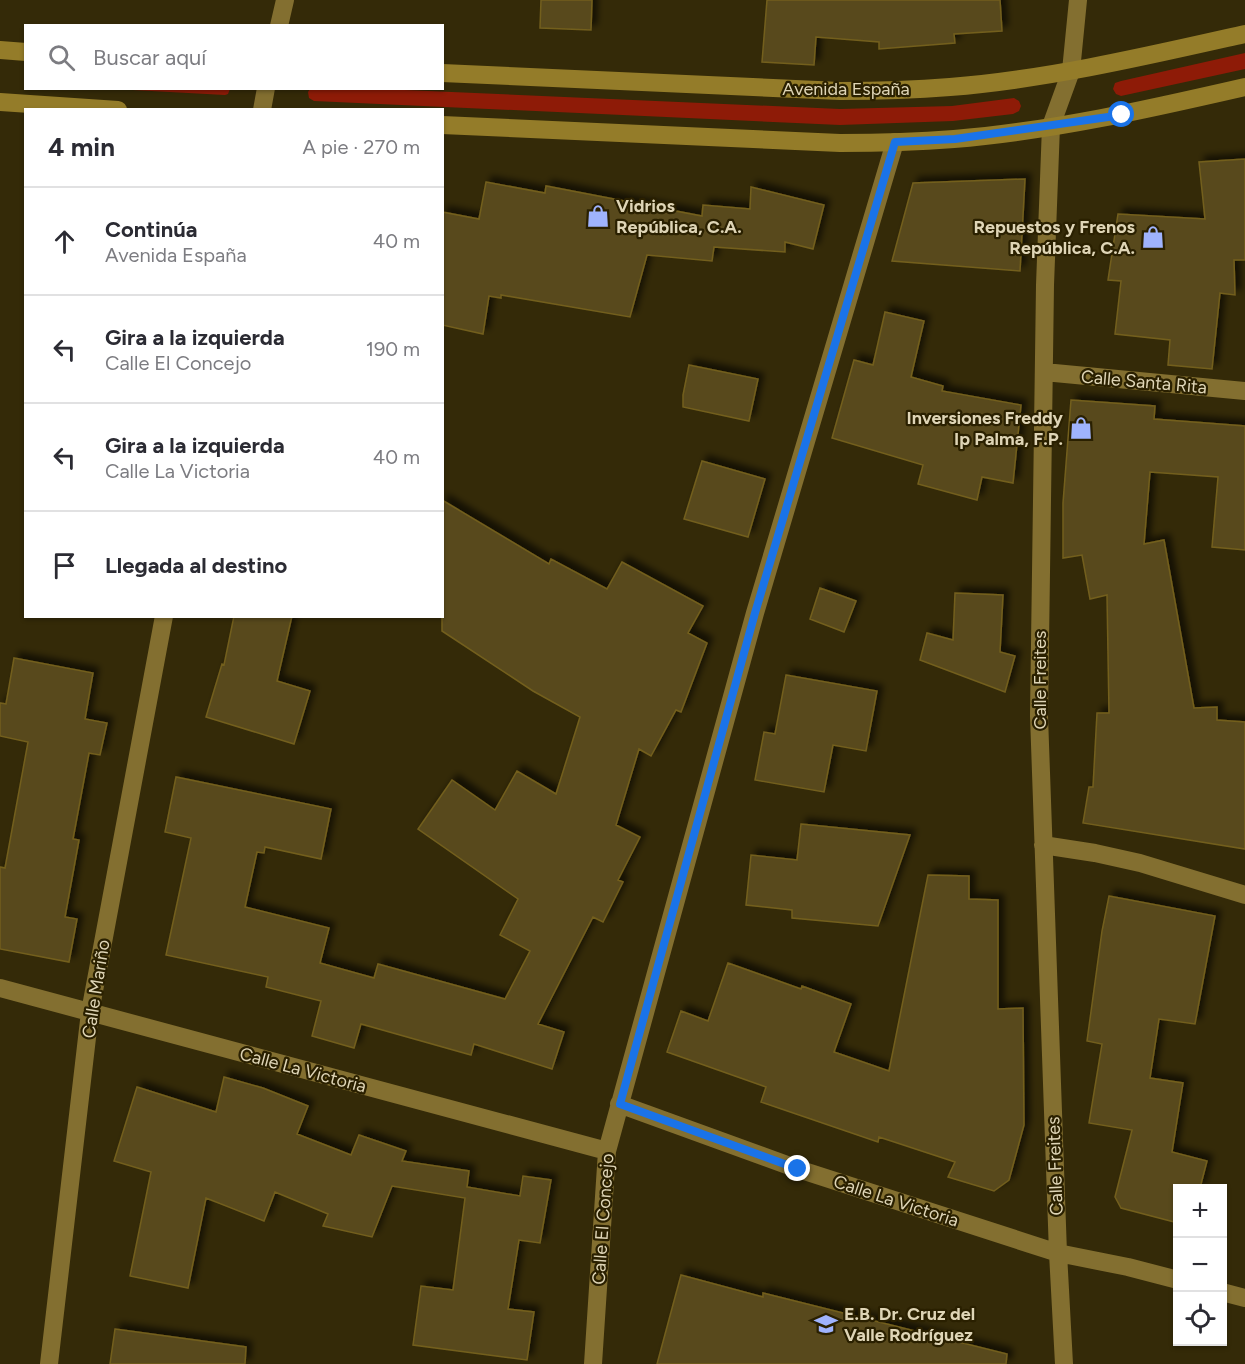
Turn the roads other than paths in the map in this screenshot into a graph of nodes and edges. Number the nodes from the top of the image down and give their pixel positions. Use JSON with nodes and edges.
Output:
{"nodes":[{"id":1,"x":285,"y":0,"type":"edge"},
{"id":2,"x":1078,"y":0,"type":"edge"},
{"id":3,"x":279,"y":24,"type":"edge"},
{"id":4,"x":1245,"y":34,"type":"edge"},
{"id":5,"x":0,"y":50,"type":"edge"},
{"id":6,"x":24,"y":52,"type":"edge"},
{"id":7,"x":1071,"y":70,"type":"junction"},
{"id":8,"x":444,"y":73,"type":"edge"},
{"id":9,"x":1245,"y":87,"type":"edge"},
{"id":10,"x":266,"y":90,"type":"edge"},
{"id":11,"x":0,"y":102,"type":"edge"},
{"id":12,"x":88,"y":108,"type":"edge"},
{"id":13,"x":262,"y":108,"type":"edge"},
{"id":14,"x":444,"y":125,"type":"edge"},
{"id":15,"x":1051,"y":126,"type":"junction"},
{"id":16,"x":895,"y":142,"type":"junction"},
{"id":17,"x":1044,"y":372,"type":"junction"},
{"id":18,"x":1245,"y":391,"type":"edge"},
{"id":19,"x":164,"y":618,"type":"edge"},
{"id":20,"x":1043,"y":845,"type":"junction"},
{"id":21,"x":1245,"y":896,"type":"edge"},
{"id":22,"x":0,"y":988,"type":"edge"},
{"id":23,"x":90,"y":1012,"type":"junction"},
{"id":24,"x":620,"y":1104,"type":"junction"},
{"id":25,"x":607,"y":1151,"type":"junction"},
{"id":26,"x":1058,"y":1253,"type":"junction"},
{"id":27,"x":1173,"y":1279,"type":"edge"},
{"id":28,"x":1227,"y":1293,"type":"edge"},
{"id":29,"x":1245,"y":1298,"type":"edge"},
{"id":30,"x":49,"y":1364,"type":"edge"},
{"id":31,"x":593,"y":1364,"type":"edge"},
{"id":32,"x":1064,"y":1364,"type":"edge"}],
"edges":[{"from":1,"to":3,"type":"street"},
{"from":2,"to":7,"type":"street","name":"Calle Freites"},
{"from":4,"to":7,"type":"main road","name":"Avenida España"},
{"from":5,"to":6,"type":"main road"},
{"from":7,"to":8,"type":"main road","name":"Avenida España"},
{"from":7,"to":15,"type":"street","name":"Calle Freites"},
{"from":9,"to":15,"type":"main road"},
{"from":10,"to":13,"type":"street"},
{"from":11,"to":12,"type":"main road"},
{"from":14,"to":16,"type":"main road"},
{"from":15,"to":16,"type":"main road"},
{"from":15,"to":17,"type":"street","name":"Calle Freites"},
{"from":16,"to":24,"type":"street","name":"Calle El Concejo"},
{"from":17,"to":18,"type":"street","name":"Calle Santa Rita"},
{"from":17,"to":20,"type":"street","name":"Calle Freites"},
{"from":19,"to":23,"type":"street","name":"Calle Mariño"},
{"from":20,"to":21,"type":"street"},
{"from":20,"to":26,"type":"street","name":"Calle Freites"},
{"from":22,"to":23,"type":"street","name":"Calle La Victoria"},
{"from":23,"to":25,"type":"street","name":"Calle La Victoria"},
{"from":23,"to":30,"type":"street","name":"Calle Mariño"},
{"from":24,"to":25,"type":"street","name":"Calle El Concejo"},
{"from":24,"to":26,"type":"street","name":"Calle La Victoria"},
{"from":25,"to":31,"type":"street","name":"Calle El Concejo"},
{"from":26,"to":27,"type":"street","name":"Calle La Victoria"},
{"from":26,"to":32,"type":"street","name":"Calle Freites"},
{"from":28,"to":29,"type":"street"}]}
